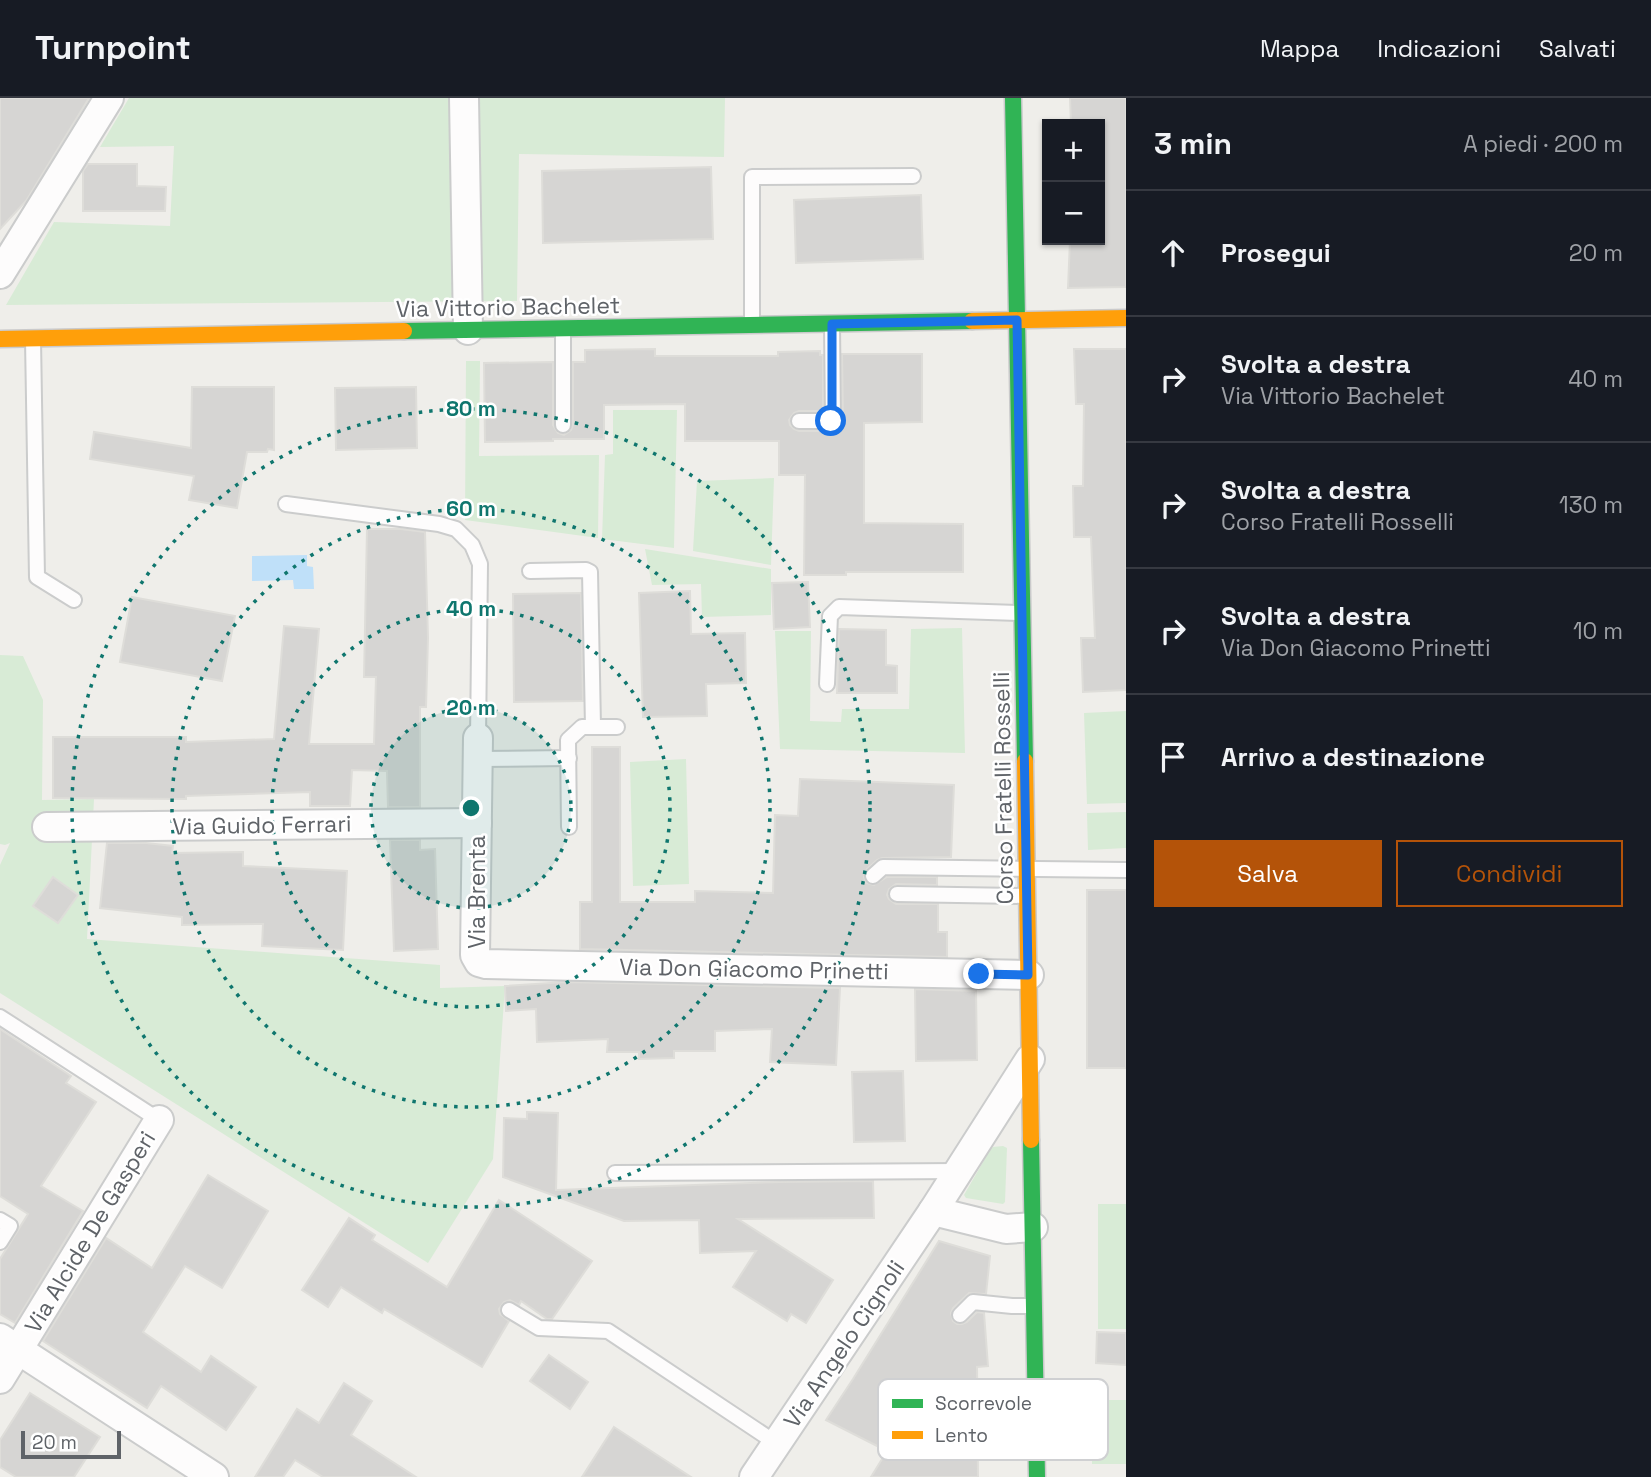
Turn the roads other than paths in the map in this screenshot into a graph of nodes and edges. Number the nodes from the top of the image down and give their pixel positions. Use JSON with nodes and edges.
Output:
{"nodes":[{"id":1,"x":109,"y":98,"type":"edge"},
{"id":2,"x":464,"y":98,"type":"edge"},
{"id":3,"x":1013,"y":98,"type":"edge"},
{"id":4,"x":913,"y":176,"type":"dead end"},
{"id":5,"x":0,"y":274,"type":"edge"},
{"id":6,"x":1126,"y":318,"type":"edge"},
{"id":7,"x":1017,"y":320,"type":"junction"},
{"id":8,"x":832,"y":324,"type":"junction"},
{"id":9,"x":752,"y":325,"type":"junction"},
{"id":10,"x":562,"y":329,"type":"junction"},
{"id":11,"x":468,"y":330,"type":"junction"},
{"id":12,"x":33,"y":338,"type":"junction"},
{"id":13,"x":0,"y":339,"type":"edge"},
{"id":14,"x":799,"y":421,"type":"dead end"},
{"id":15,"x":563,"y":425,"type":"dead end"},
{"id":16,"x":286,"y":504,"type":"dead end"},
{"id":17,"x":530,"y":572,"type":"dead end"},
{"id":18,"x":74,"y":600,"type":"dead end"},
{"id":19,"x":1023,"y":613,"type":"junction"},
{"id":20,"x":827,"y":684,"type":"dead end"},
{"id":21,"x":593,"y":727,"type":"junction"},
{"id":22,"x":617,"y":727,"type":"dead end"},
{"id":23,"x":477,"y":748,"type":"junction"},
{"id":24,"x":569,"y":758,"type":"junction"},
{"id":25,"x":477,"y":822,"type":"junction"},
{"id":26,"x":47,"y":827,"type":"dead end"},
{"id":27,"x":569,"y":828,"type":"dead end"},
{"id":28,"x":1027,"y":869,"type":"junction"},
{"id":29,"x":1126,"y":870,"type":"edge"},
{"id":30,"x":873,"y":876,"type":"dead end"},
{"id":31,"x":897,"y":894,"type":"dead end"},
{"id":32,"x":1027,"y":895,"type":"junction"},
{"id":33,"x":479,"y":962,"type":"joint"},
{"id":34,"x":1028,"y":975,"type":"junction"},
{"id":35,"x":0,"y":1017,"type":"edge"},
{"id":36,"x":1030,"y":1059,"type":"junction"},
{"id":37,"x":159,"y":1120,"type":"joint"},
{"id":38,"x":959,"y":1171,"type":"junction"},
{"id":39,"x":615,"y":1173,"type":"dead end"},
{"id":40,"x":933,"y":1211,"type":"junction"},
{"id":41,"x":0,"y":1220,"type":"edge"},
{"id":42,"x":1033,"y":1227,"type":"junction"},
{"id":43,"x":0,"y":1242,"type":"edge"},
{"id":44,"x":1034,"y":1306,"type":"junction"},
{"id":45,"x":509,"y":1310,"type":"dead end"},
{"id":46,"x":960,"y":1315,"type":"dead end"},
{"id":47,"x":9,"y":1344,"type":"edge"},
{"id":48,"x":0,"y":1379,"type":"edge"},
{"id":49,"x":1035,"y":1379,"type":"edge"},
{"id":50,"x":776,"y":1443,"type":"junction"},
{"id":51,"x":214,"y":1477,"type":"edge"},
{"id":52,"x":754,"y":1477,"type":"edge"}],
"edges":[{"from":1,"to":5,"type":"street"},
{"from":2,"to":11,"type":"street"},
{"from":3,"to":7,"type":"street","name":"Corso Fratelli Rosselli"},
{"from":4,"to":9,"type":"lane"},
{"from":6,"to":7,"type":"street","name":"Via Vittorio Bachelet"},
{"from":7,"to":8,"type":"street","name":"Via Vittorio Bachelet"},
{"from":7,"to":19,"type":"street","name":"Corso Fratelli Rosselli"},
{"from":8,"to":9,"type":"street","name":"Via Vittorio Bachelet"},
{"from":8,"to":14,"type":"lane"},
{"from":9,"to":10,"type":"street","name":"Via Vittorio Bachelet"},
{"from":10,"to":11,"type":"street","name":"Via Vittorio Bachelet"},
{"from":10,"to":15,"type":"lane"},
{"from":11,"to":12,"type":"street","name":"Via Vittorio Bachelet"},
{"from":12,"to":13,"type":"street","name":"Via Vittorio Bachelet"},
{"from":12,"to":18,"type":"lane"},
{"from":16,"to":23,"type":"lane"},
{"from":17,"to":21,"type":"lane"},
{"from":19,"to":20,"type":"lane"},
{"from":19,"to":28,"type":"street","name":"Corso Fratelli Rosselli"},
{"from":21,"to":22,"type":"lane"},
{"from":21,"to":24,"type":"lane"},
{"from":23,"to":24,"type":"lane"},
{"from":23,"to":25,"type":"street","name":"Via Brenta"},
{"from":24,"to":27,"type":"lane"},
{"from":25,"to":26,"type":"street","name":"Via Guido Ferrari"},
{"from":25,"to":33,"type":"street","name":"Via Brenta"},
{"from":28,"to":29,"type":"lane"},
{"from":28,"to":30,"type":"lane"},
{"from":28,"to":32,"type":"street","name":"Corso Fratelli Rosselli"},
{"from":31,"to":32,"type":"lane"},
{"from":32,"to":34,"type":"street","name":"Corso Fratelli Rosselli"},
{"from":33,"to":34,"type":"street","name":"Via Don Giacomo Prinetti"},
{"from":34,"to":36,"type":"street","name":"Corso Fratelli Rosselli"},
{"from":35,"to":37,"type":"lane"},
{"from":36,"to":38,"type":"street","name":"Via Angelo Cignoli"},
{"from":36,"to":42,"type":"street","name":"Corso Fratelli Rosselli"},
{"from":37,"to":47,"type":"street","name":"Via Alcide De Gasperi"},
{"from":38,"to":39,"type":"lane"},
{"from":38,"to":40,"type":"street","name":"Via Angelo Cignoli"},
{"from":40,"to":42,"type":"street"},
{"from":40,"to":50,"type":"street","name":"Via Angelo Cignoli"},
{"from":41,"to":43,"type":"lane"},
{"from":42,"to":44,"type":"street","name":"Corso Fratelli Rosselli"},
{"from":44,"to":46,"type":"lane"},
{"from":44,"to":49,"type":"street","name":"Corso Fratelli Rosselli"},
{"from":45,"to":50,"type":"lane"},
{"from":47,"to":48,"type":"street","name":"Via Alcide De Gasperi"},
{"from":47,"to":51,"type":"street"},
{"from":50,"to":52,"type":"street","name":"Via Angelo Cignoli"}]}
